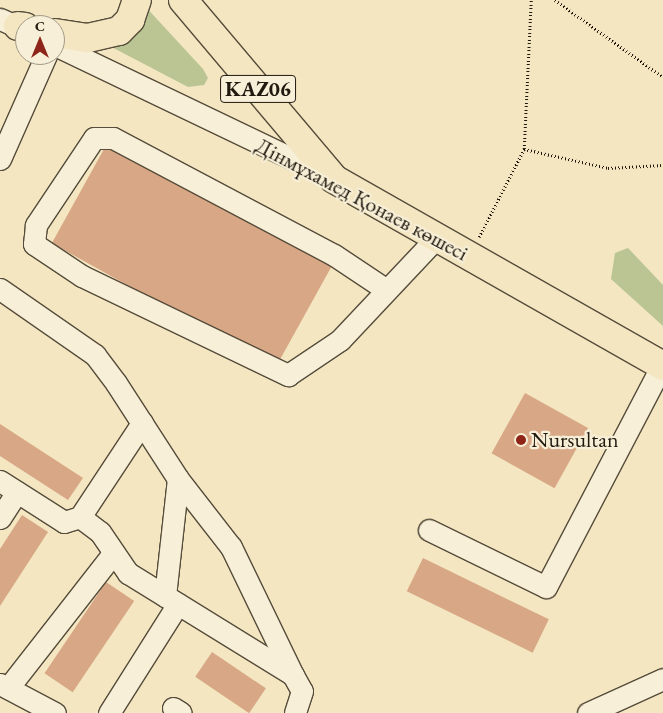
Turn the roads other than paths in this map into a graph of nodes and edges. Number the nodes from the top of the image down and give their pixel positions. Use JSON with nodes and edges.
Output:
{"nodes":[{"id":1,"x":137,"y":0,"type":"edge"},
{"id":2,"x":183,"y":0,"type":"edge"},
{"id":3,"x":65,"y":35,"type":"edge"},
{"id":4,"x":65,"y":50,"type":"edge"},
{"id":5,"x":42,"y":65,"type":"edge"},
{"id":6,"x":0,"y":159,"type":"edge"},
{"id":7,"x":334,"y":179,"type":"junction"},
{"id":8,"x":437,"y":237,"type":"junction"},
{"id":9,"x":0,"y":289,"type":"edge"},
{"id":10,"x":385,"y":289,"type":"junction"},
{"id":11,"x":662,"y":365,"type":"edge"},
{"id":12,"x":142,"y":424,"type":"junction"},
{"id":13,"x":178,"y":479,"type":"junction"},
{"id":14,"x":8,"y":487,"type":"edge"},
{"id":15,"x":80,"y":517,"type":"junction"},
{"id":16,"x":0,"y":518,"type":"edge"},
{"id":17,"x":429,"y":530,"type":"dead end"},
{"id":18,"x":112,"y":555,"type":"junction"},
{"id":19,"x":172,"y":600,"type":"junction"},
{"id":20,"x":293,"y":675,"type":"junction"},
{"id":21,"x":663,"y":679,"type":"edge"},
{"id":22,"x":4,"y":686,"type":"edge"},
{"id":23,"x":55,"y":713,"type":"edge"},
{"id":24,"x":109,"y":713,"type":"edge"},
{"id":25,"x":294,"y":713,"type":"edge"},
{"id":26,"x":588,"y":713,"type":"edge"}],
"edges":[{"from":1,"to":3,"type":"highway"},
{"from":2,"to":7,"type":"highway","number":"KАZ06"},
{"from":4,"to":7,"type":"street","name":"Дінмұхамед Қонаев көшесі"},
{"from":5,"to":6,"type":"street"},
{"from":7,"to":8,"type":"highway","name":"Дінмұхамед Қонаев көшесі","number":"KАZ06"},
{"from":8,"to":10,"type":"street"},
{"from":8,"to":11,"type":"highway","name":"Дінмұхамед Қонаев көшесі","number":"KАZ06"},
{"from":9,"to":12,"type":"street"},
{"from":10,"to":10,"type":"street"},
{"from":11,"to":17,"type":"street"},
{"from":12,"to":13,"type":"street"},
{"from":12,"to":15,"type":"street"},
{"from":13,"to":19,"type":"street"},
{"from":13,"to":20,"type":"street"},
{"from":14,"to":15,"type":"street"},
{"from":14,"to":16,"type":"street"},
{"from":15,"to":18,"type":"street"},
{"from":18,"to":19,"type":"street"},
{"from":18,"to":22,"type":"street"},
{"from":19,"to":20,"type":"street"},
{"from":19,"to":24,"type":"street"},
{"from":20,"to":25,"type":"street"},
{"from":21,"to":26,"type":"street"},
{"from":22,"to":23,"type":"street"}]}
